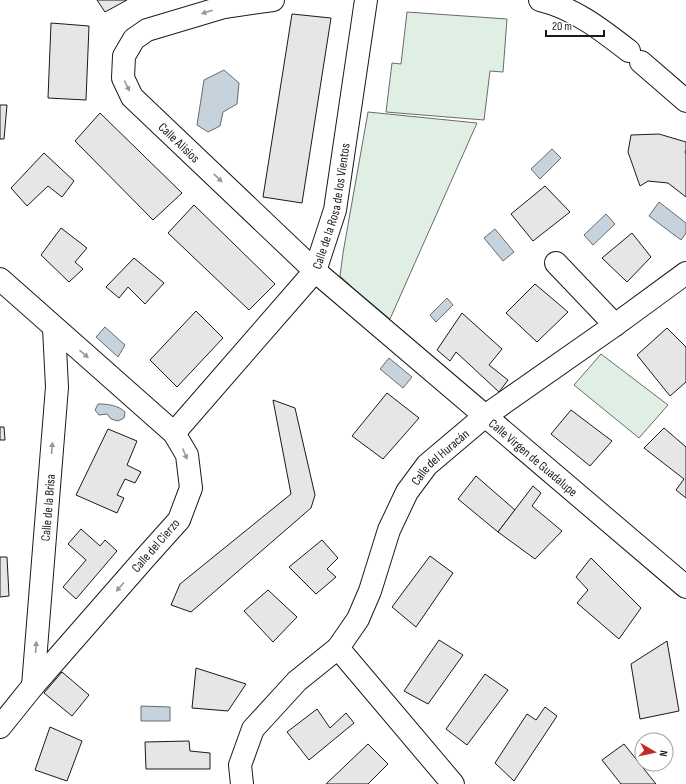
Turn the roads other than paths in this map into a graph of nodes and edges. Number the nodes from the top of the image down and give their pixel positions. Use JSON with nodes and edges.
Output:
{"nodes":[{"id":1,"x":273,"y":0,"type":"edge"},
{"id":2,"x":366,"y":0,"type":"edge"},
{"id":3,"x":540,"y":0,"type":"edge"},
{"id":4,"x":686,"y":101,"type":"edge"},
{"id":5,"x":556,"y":263,"type":"dead end"},
{"id":6,"x":315,"y":271,"type":"junction"},
{"id":7,"x":686,"y":273,"type":"edge"},
{"id":8,"x":0,"y":279,"type":"edge"},
{"id":9,"x":615,"y":325,"type":"junction"},
{"id":10,"x":382,"y":327,"type":"joint"},
{"id":11,"x":54,"y":328,"type":"junction"},
{"id":12,"x":485,"y":416,"type":"junction"},
{"id":13,"x":174,"y":433,"type":"junction"},
{"id":14,"x":686,"y":587,"type":"edge"},
{"id":15,"x":338,"y":648,"type":"junction"},
{"id":16,"x":33,"y":686,"type":"junction"},
{"id":17,"x":0,"y":727,"type":"edge"},
{"id":18,"x":242,"y":784,"type":"edge"},
{"id":19,"x":454,"y":784,"type":"edge"}],
"edges":[{"from":1,"to":6,"type":"street","name":"Calle Alisios","one_way":true},
{"from":2,"to":6,"type":"street","name":"Calle de la Rosa de los Vientos"},
{"from":3,"to":4,"type":"street"},
{"from":5,"to":9,"type":"street"},
{"from":6,"to":10,"type":"street","name":"Calle Alisios"},
{"from":6,"to":13,"type":"street","name":"Calle de la Rosa de los Vientos"},
{"from":7,"to":9,"type":"street","name":"Calle del Huracán"},
{"from":8,"to":11,"type":"street","name":"Calle del Cierzo"},
{"from":9,"to":12,"type":"street","name":"Calle del Huracán"},
{"from":10,"to":12,"type":"street","name":"Calle Virgen de Guadalupe"},
{"from":11,"to":13,"type":"street","name":"Calle del Cierzo","one_way":true},
{"from":16,"to":11,"type":"street","name":"Calle de la Brisa","one_way":true},
{"from":12,"to":14,"type":"street","name":"Calle Virgen de Guadalupe"},
{"from":12,"to":15,"type":"street","name":"Calle del Huracán"},
{"from":13,"to":16,"type":"street","name":"Calle del Cierzo","one_way":true},
{"from":15,"to":18,"type":"street","name":"Calle del Huracán"},
{"from":15,"to":19,"type":"street"},
{"from":16,"to":17,"type":"street","name":"Calle del Cierzo"}]}
